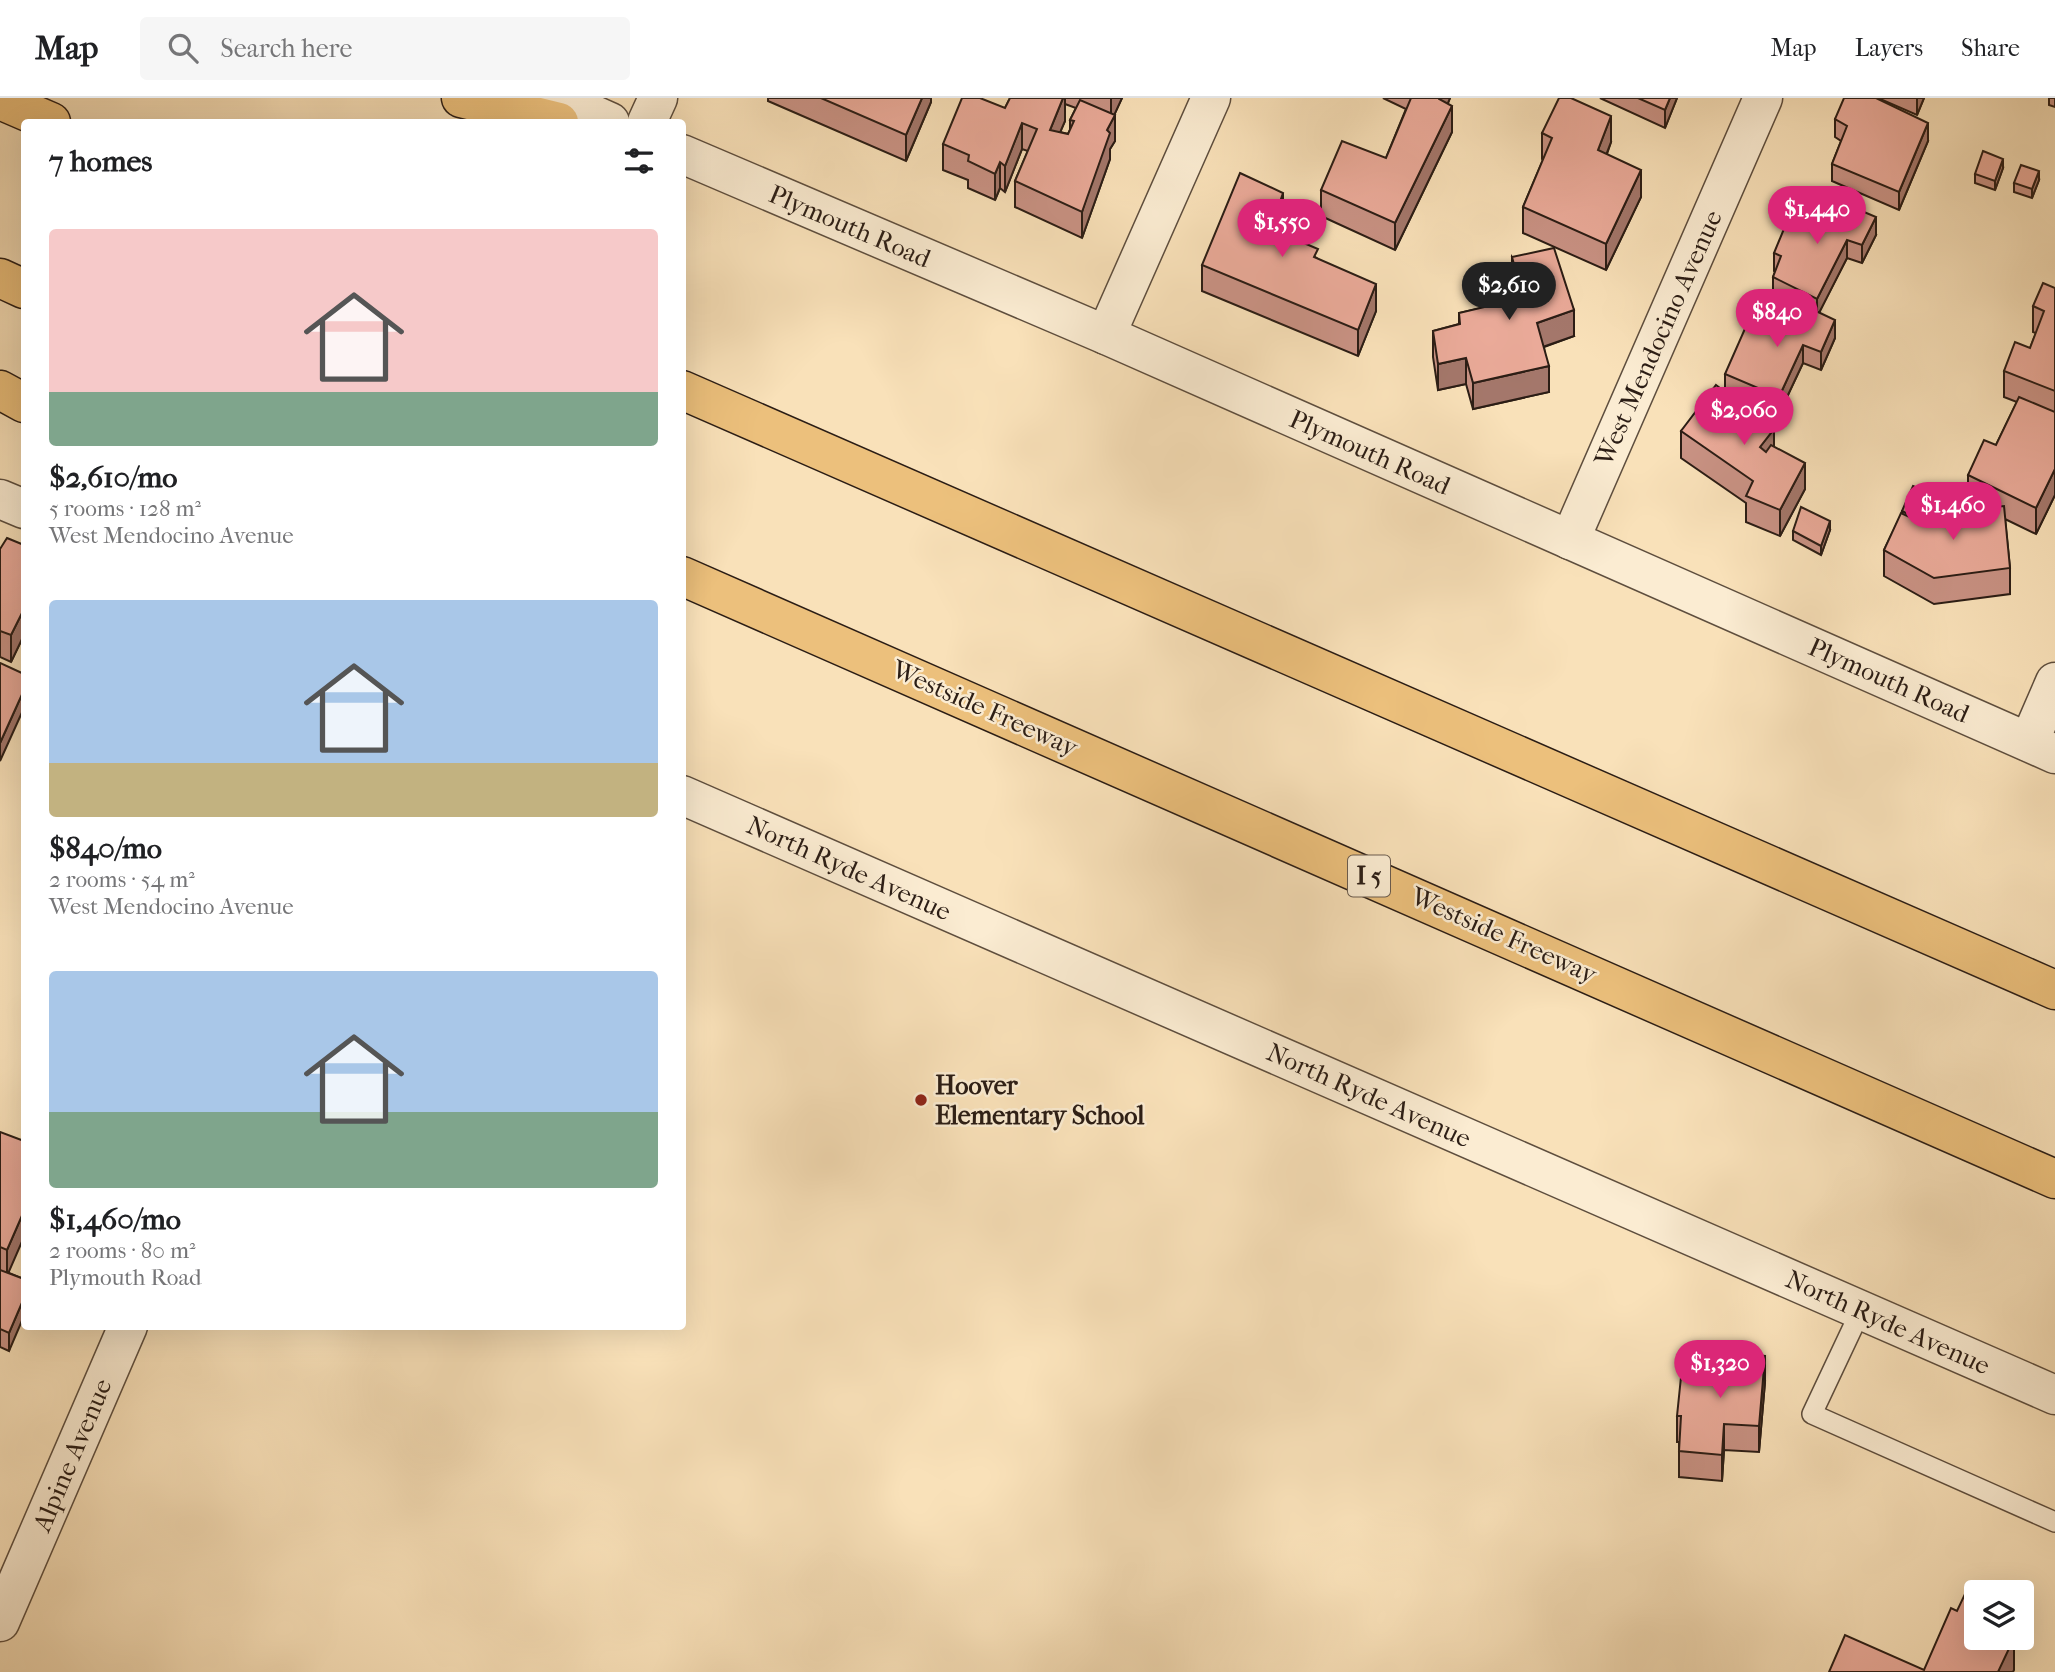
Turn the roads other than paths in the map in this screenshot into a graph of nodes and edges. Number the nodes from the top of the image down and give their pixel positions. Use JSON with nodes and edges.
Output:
{"nodes":[{"id":1,"x":461,"y":98,"type":"edge"},
{"id":2,"x":556,"y":98,"type":"edge"},
{"id":3,"x":658,"y":98,"type":"edge"},
{"id":4,"x":1211,"y":98,"type":"edge"},
{"id":5,"x":1763,"y":98,"type":"edge"},
{"id":6,"x":0,"y":100,"type":"edge"},
{"id":7,"x":44,"y":119,"type":"edge"},
{"id":8,"x":547,"y":119,"type":"edge"},
{"id":9,"x":603,"y":119,"type":"edge"},
{"id":10,"x":648,"y":119,"type":"edge"},
{"id":11,"x":686,"y":156,"type":"edge"},
{"id":12,"x":0,"y":278,"type":"edge"},
{"id":13,"x":21,"y":288,"type":"edge"},
{"id":14,"x":1106,"y":335,"type":"junction"},
{"id":15,"x":0,"y":390,"type":"edge"},
{"id":16,"x":686,"y":392,"type":"edge"},
{"id":17,"x":21,"y":401,"type":"edge"},
{"id":18,"x":0,"y":499,"type":"edge"},
{"id":19,"x":21,"y":508,"type":"edge"},
{"id":20,"x":1570,"y":540,"type":"junction"},
{"id":21,"x":686,"y":578,"type":"edge"},
{"id":22,"x":2055,"y":682,"type":"edge"},
{"id":23,"x":2042,"y":748,"type":"edge"},
{"id":24,"x":686,"y":797,"type":"edge"},
{"id":25,"x":2055,"y":990,"type":"edge"},
{"id":26,"x":2055,"y":1179,"type":"edge"},
{"id":27,"x":1861,"y":1310,"type":"junction"},
{"id":28,"x":126,"y":1330,"type":"edge"},
{"id":29,"x":2055,"y":1395,"type":"edge"},
{"id":30,"x":2055,"y":1522,"type":"edge"},
{"id":31,"x":0,"y":1622,"type":"edge"}],
"edges":[{"from":1,"to":8,"type":"highway"},
{"from":2,"to":9,"type":"street"},
{"from":3,"to":10,"type":"street"},
{"from":4,"to":14,"type":"street"},
{"from":5,"to":20,"type":"street","name":"West Mendocino Avenue"},
{"from":6,"to":7,"type":"highway"},
{"from":11,"to":14,"type":"street","name":"Plymouth Road"},
{"from":12,"to":13,"type":"highway"},
{"from":14,"to":20,"type":"street","name":"Plymouth Road"},
{"from":15,"to":17,"type":"highway"},
{"from":16,"to":25,"type":"highway"},
{"from":18,"to":19,"type":"street"},
{"from":20,"to":23,"type":"street","name":"Plymouth Road"},
{"from":21,"to":26,"type":"highway","name":"Westside Freeway","number":"I 5"},
{"from":22,"to":23,"type":"street"},
{"from":24,"to":27,"type":"street","name":"North Ryde Avenue"},
{"from":27,"to":29,"type":"street","name":"North Ryde Avenue"},
{"from":27,"to":30,"type":"lane"},
{"from":28,"to":31,"type":"street","name":"Alpine Avenue"}]}
